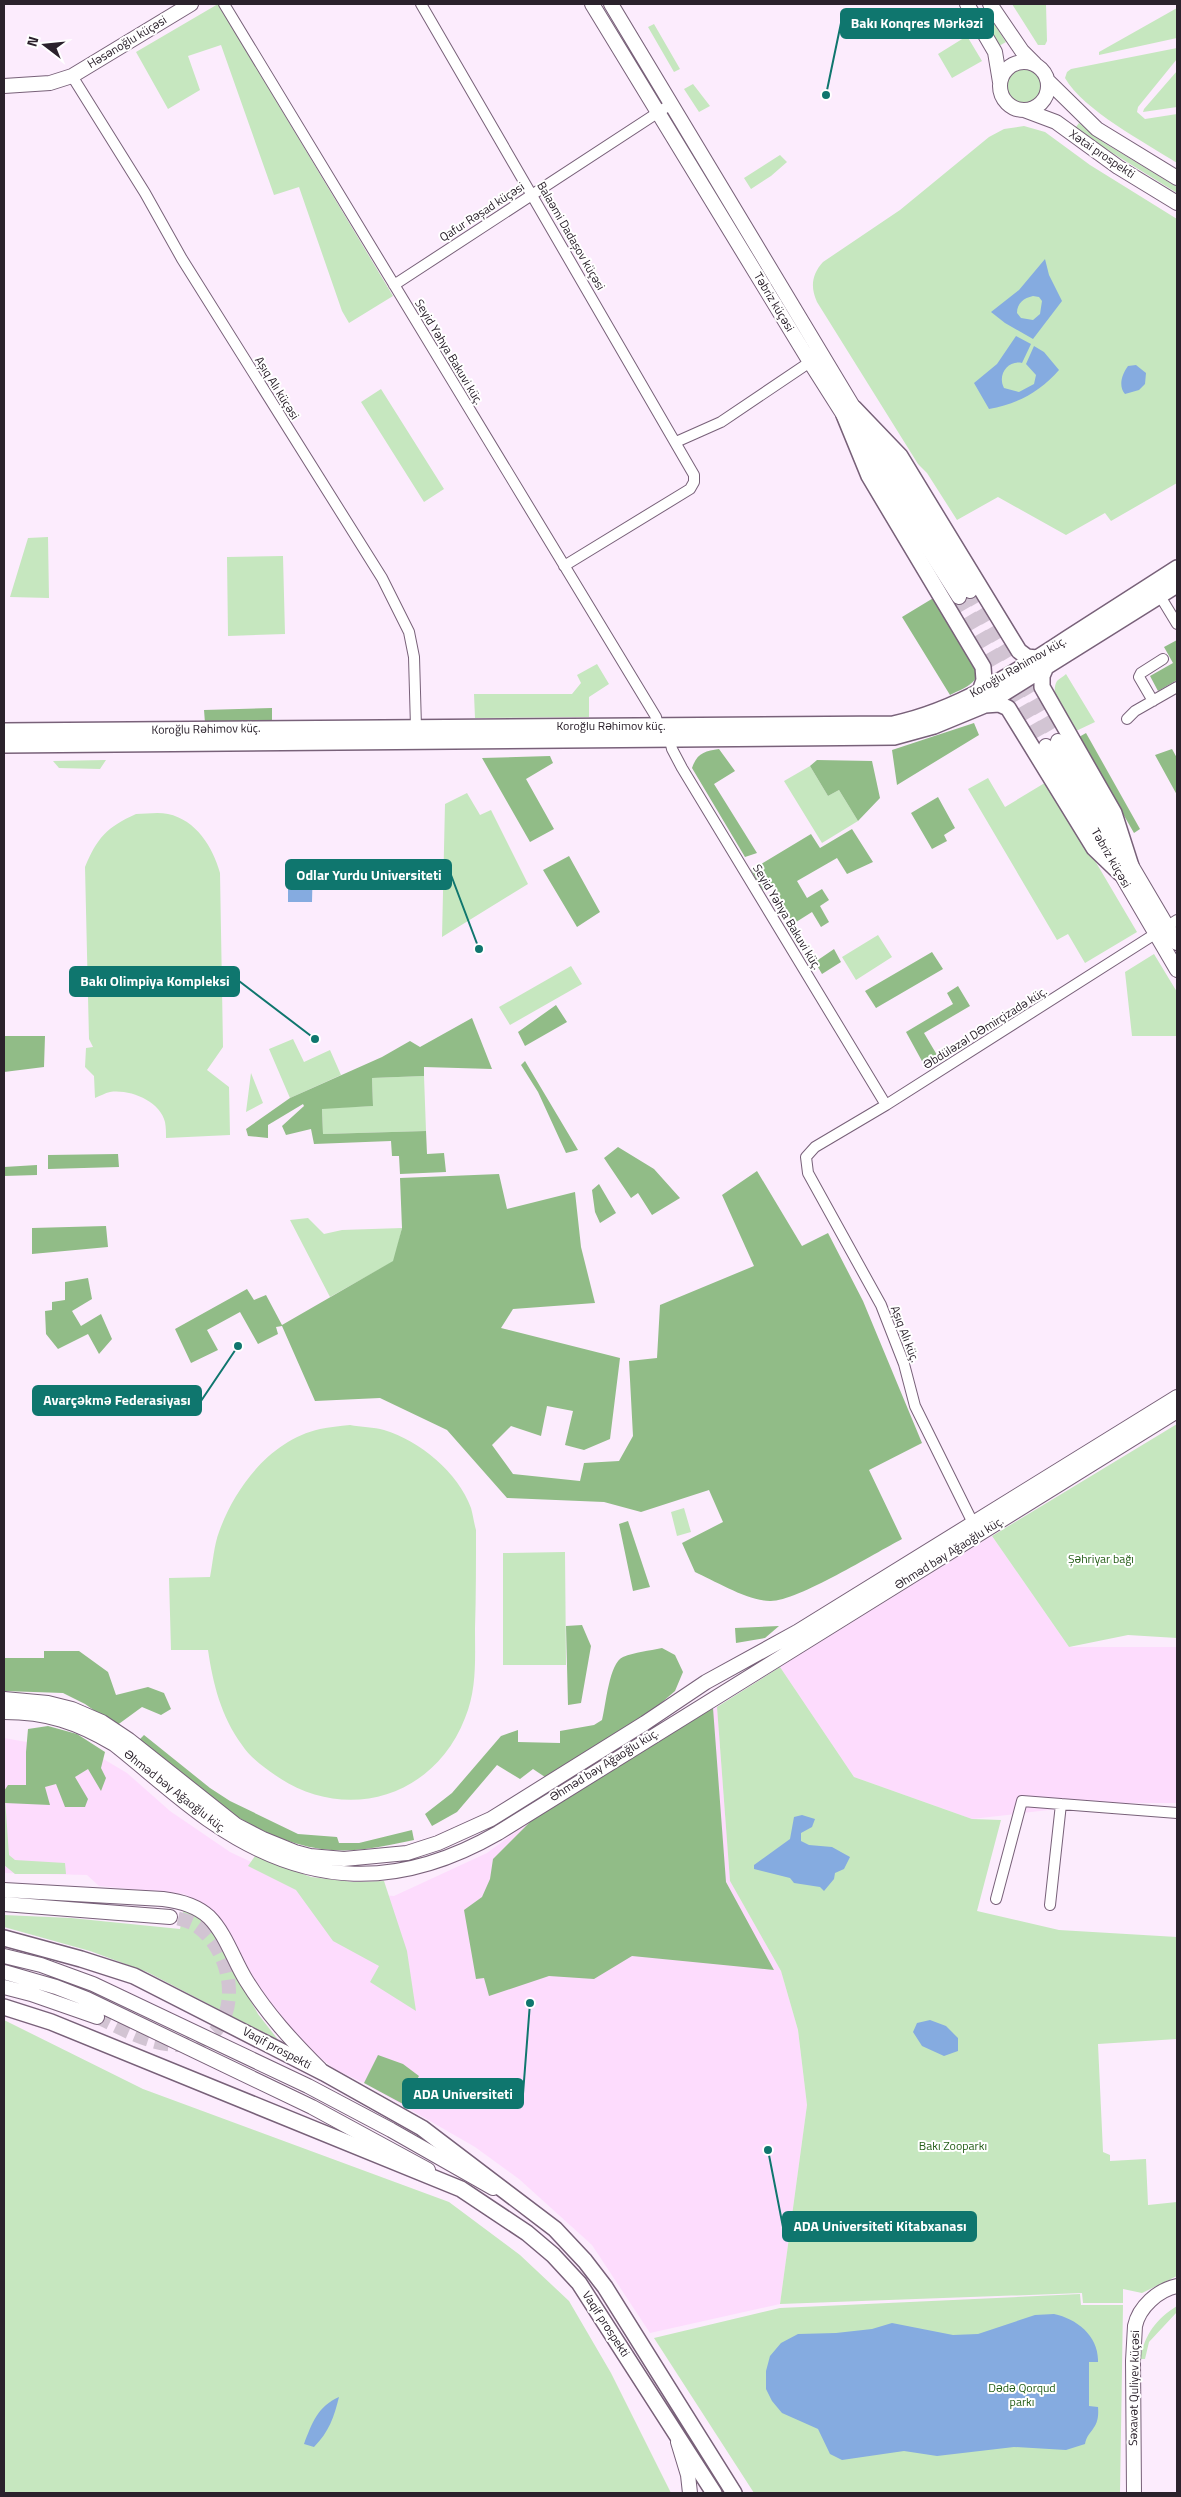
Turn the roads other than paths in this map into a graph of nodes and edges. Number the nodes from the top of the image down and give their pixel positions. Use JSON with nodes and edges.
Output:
{"nodes":[{"id":1,"x":191,"y":4,"type":"edge"},
{"id":2,"x":224,"y":4,"type":"edge"},
{"id":3,"x":421,"y":4,"type":"edge"},
{"id":4,"x":592,"y":4,"type":"edge"},
{"id":5,"x":612,"y":4,"type":"edge"},
{"id":6,"x":990,"y":4,"type":"edge"},
{"id":7,"x":970,"y":5,"type":"edge"},
{"id":8,"x":1035,"y":64,"type":"junction"},
{"id":9,"x":72,"y":76,"type":"junction"},
{"id":10,"x":1048,"y":80,"type":"junction"},
{"id":11,"x":1000,"y":84,"type":"junction"},
{"id":12,"x":4,"y":86,"type":"edge"},
{"id":13,"x":672,"y":104,"type":"junction"},
{"id":14,"x":1024,"y":110,"type":"junction"},
{"id":15,"x":659,"y":112,"type":"junction"},
{"id":16,"x":1177,"y":178,"type":"edge"},
{"id":17,"x":532,"y":194,"type":"junction"},
{"id":18,"x":1177,"y":203,"type":"edge"},
{"id":19,"x":394,"y":285,"type":"junction"},
{"id":20,"x":810,"y":362,"type":"junction"},
{"id":21,"x":849,"y":412,"type":"junction"},
{"id":22,"x":676,"y":442,"type":"junction"},
{"id":23,"x":564,"y":566,"type":"junction"},
{"id":24,"x":1177,"y":568,"type":"edge"},
{"id":25,"x":1177,"y":585,"type":"edge"},
{"id":26,"x":964,"y":594,"type":"tunnel mouth"},
{"id":27,"x":1160,"y":596,"type":"junction"},
{"id":28,"x":1177,"y":624,"type":"edge"},
{"id":29,"x":1163,"y":659,"type":"dead end"},
{"id":30,"x":1041,"y":664,"type":"junction"},
{"id":31,"x":1177,"y":688,"type":"edge"},
{"id":32,"x":983,"y":698,"type":"junction"},
{"id":33,"x":1153,"y":701,"type":"junction"},
{"id":34,"x":656,"y":719,"type":"junction"},
{"id":35,"x":1127,"y":719,"type":"dead end"},
{"id":36,"x":416,"y":727,"type":"junction"},
{"id":37,"x":4,"y":732,"type":"edge"},
{"id":38,"x":670,"y":740,"type":"junction"},
{"id":39,"x":1052,"y":743,"type":"tunnel mouth"},
{"id":40,"x":4,"y":745,"type":"edge"},
{"id":41,"x":1125,"y":869,"type":"junction"},
{"id":42,"x":1167,"y":926,"type":"edge"},
{"id":43,"x":1177,"y":943,"type":"edge"},
{"id":44,"x":1177,"y":970,"type":"edge"},
{"id":45,"x":886,"y":1105,"type":"junction"},
{"id":46,"x":806,"y":1157,"type":"joint"},
{"id":47,"x":1177,"y":1396,"type":"edge"},
{"id":48,"x":1177,"y":1411,"type":"edge"},
{"id":49,"x":973,"y":1523,"type":"junction"},
{"id":50,"x":720,"y":1673,"type":"junction"},
{"id":51,"x":729,"y":1688,"type":"junction"},
{"id":52,"x":4,"y":1699,"type":"edge"},
{"id":53,"x":4,"y":1712,"type":"edge"},
{"id":54,"x":1061,"y":1804,"type":"junction"},
{"id":55,"x":1177,"y":1813,"type":"edge"},
{"id":56,"x":407,"y":1852,"type":"junction"},
{"id":57,"x":410,"y":1870,"type":"junction"},
{"id":58,"x":4,"y":1890,"type":"edge"},
{"id":59,"x":996,"y":1899,"type":"dead end"},
{"id":60,"x":4,"y":1904,"type":"edge"},
{"id":61,"x":1050,"y":1905,"type":"dead end"},
{"id":62,"x":170,"y":1917,"type":"tunnel mouth"},
{"id":63,"x":4,"y":1938,"type":"edge"},
{"id":64,"x":4,"y":1956,"type":"edge"},
{"id":65,"x":4,"y":1972,"type":"edge"},
{"id":66,"x":4,"y":1987,"type":"edge"},
{"id":67,"x":4,"y":2007,"type":"edge"},
{"id":68,"x":97,"y":2018,"type":"tunnel mouth"},
{"id":69,"x":324,"y":2073,"type":"junction"},
{"id":70,"x":461,"y":2189,"type":"junction"},
{"id":71,"x":526,"y":2207,"type":"junction"},
{"id":72,"x":1177,"y":2286,"type":"edge"},
{"id":73,"x":675,"y":2429,"type":"junction"},
{"id":74,"x":690,"y":2493,"type":"edge"},
{"id":75,"x":714,"y":2493,"type":"edge"},
{"id":76,"x":734,"y":2493,"type":"edge"},
{"id":77,"x":1134,"y":2493,"type":"edge"}],
"edges":[{"from":1,"to":9,"type":"street","name":"Həsənoğlu küçəsi"},
{"from":2,"to":19,"type":"street","name":"Seyid Yəhya Bakuvi küç."},
{"from":3,"to":17,"type":"street","name":"Balaəmi Dadaşov küçəsi"},
{"from":4,"to":15,"type":"street","name":"Təbriz küçəsi"},
{"from":5,"to":13,"type":"street","name":"Təbriz küçəsi"},
{"from":6,"to":8,"type":"street"},
{"from":7,"to":11,"type":"street"},
{"from":8,"to":10,"type":"street"},
{"from":8,"to":11,"type":"street"},
{"from":9,"to":12,"type":"street","name":"Həsənoğlu küçəsi"},
{"from":9,"to":36,"type":"street","name":"Aşıq Alı küçəsi"},
{"from":10,"to":14,"type":"street"},
{"from":10,"to":16,"type":"street","name":"Xətai prospekti"},
{"from":11,"to":14,"type":"street"},
{"from":13,"to":15,"type":"street","name":"Qafur Rəşad küçəsi"},
{"from":13,"to":21,"type":"street","name":"Təbriz küçəsi"},
{"from":14,"to":18,"type":"street","name":"Xətai prospekti"},
{"from":15,"to":17,"type":"street","name":"Qafur Rəşad küçəsi"},
{"from":15,"to":20,"type":"street","name":"Təbriz küçəsi"},
{"from":17,"to":19,"type":"street","name":"Qafur Rəşad küçəsi"},
{"from":17,"to":22,"type":"street","name":"Balaəmi Dadaşov küçəsi"},
{"from":19,"to":23,"type":"street","name":"Seyid Yəhya Bakuvi küç."},
{"from":20,"to":21,"type":"street","name":"Təbriz küçəsi"},
{"from":20,"to":22,"type":"street"},
{"from":21,"to":26,"type":"street","name":"Təbriz küçəsi"},
{"from":21,"to":30,"type":"main road"},
{"from":21,"to":32,"type":"main road"},
{"from":22,"to":23,"type":"street","name":"Balaəmi Dadaşov küçəsi"},
{"from":23,"to":34,"type":"street","name":"Seyid Yəhya Bakuvi küç."},
{"from":24,"to":30,"type":"main road","name":"Koroğlu Rəhimov küç."},
{"from":25,"to":27,"type":"main road","name":"Koroğlu Rəhimov küç."},
{"from":27,"to":28,"type":"street"},
{"from":27,"to":30,"type":"main road","name":"Koroğlu Rəhimov küç."},
{"from":29,"to":33,"type":"street"},
{"from":30,"to":32,"type":"main road","name":"Koroğlu Rəhimov küç."},
{"from":30,"to":41,"type":"main road"},
{"from":31,"to":33,"type":"street"},
{"from":32,"to":34,"type":"main road","name":"Koroğlu Rəhimov küç."},
{"from":32,"to":38,"type":"main road","name":"Koroğlu Rəhimov küç."},
{"from":32,"to":41,"type":"main road"},
{"from":33,"to":35,"type":"street"},
{"from":34,"to":36,"type":"main road","name":"Koroğlu Rəhimov küç."},
{"from":36,"to":37,"type":"main road","name":"Koroğlu Rəhimov küç."},
{"from":38,"to":40,"type":"main road","name":"Koroğlu Rəhimov küç."},
{"from":38,"to":45,"type":"street","name":"Seyid Yəhya Bakuvi küç."},
{"from":39,"to":41,"type":"street","name":"Təbriz küçəsi"},
{"from":41,"to":42,"type":"street","name":"Təbriz küçəsi"},
{"from":42,"to":43,"type":"street","name":"Təbriz küçəsi"},
{"from":42,"to":44,"type":"street","name":"Təbriz küçəsi"},
{"from":42,"to":45,"type":"street","name":"Əbdüləzəl DƏmirçizadə küç."},
{"from":45,"to":46,"type":"street","name":"Əbdüləzəl DƏmirçizadə küç."},
{"from":46,"to":49,"type":"street","name":"Aşıq Alı küç."},
{"from":47,"to":49,"type":"street","name":"Əhməd bəy Ağaoğlu küç."},
{"from":48,"to":51,"type":"street","name":"Əhməd bəy Ağaoğlu küç."},
{"from":49,"to":50,"type":"street","name":"Əhməd bəy Ağaoğlu küç."},
{"from":50,"to":51,"type":"street"},
{"from":50,"to":56,"type":"street","name":"Əhməd bəy Ağaoğlu küç."},
{"from":51,"to":57,"type":"street","name":"Əhməd bəy Ağaoğlu küç."},
{"from":52,"to":56,"type":"street","name":"Əhməd bəy Ağaoğlu küç."},
{"from":53,"to":57,"type":"street","name":"Əhməd bəy Ağaoğlu küç."},
{"from":54,"to":55,"type":"street"},
{"from":54,"to":59,"type":"street"},
{"from":54,"to":61,"type":"street"},
{"from":56,"to":57,"type":"street"},
{"from":58,"to":69,"type":"street"},
{"from":60,"to":62,"type":"street"},
{"from":63,"to":69,"type":"main road","name":"Vaqif prospekti"},
{"from":64,"to":71,"type":"street","name":"Vaqif prospekti"},
{"from":65,"to":70,"type":"street","name":"Vaqif prospekti"},
{"from":66,"to":68,"type":"street"},
{"from":67,"to":70,"type":"main road","name":"Vaqif prospekti"},
{"from":69,"to":71,"type":"main road","name":"Vaqif prospekti"},
{"from":70,"to":73,"type":"main road","name":"Vaqif prospekti"},
{"from":71,"to":76,"type":"main road","name":"Vaqif prospekti"},
{"from":72,"to":77,"type":"street","name":"Səxavət Quliyev küçəsi"},
{"from":73,"to":74,"type":"street"},
{"from":73,"to":75,"type":"main road","name":"Vaqif prospekti"}]}
